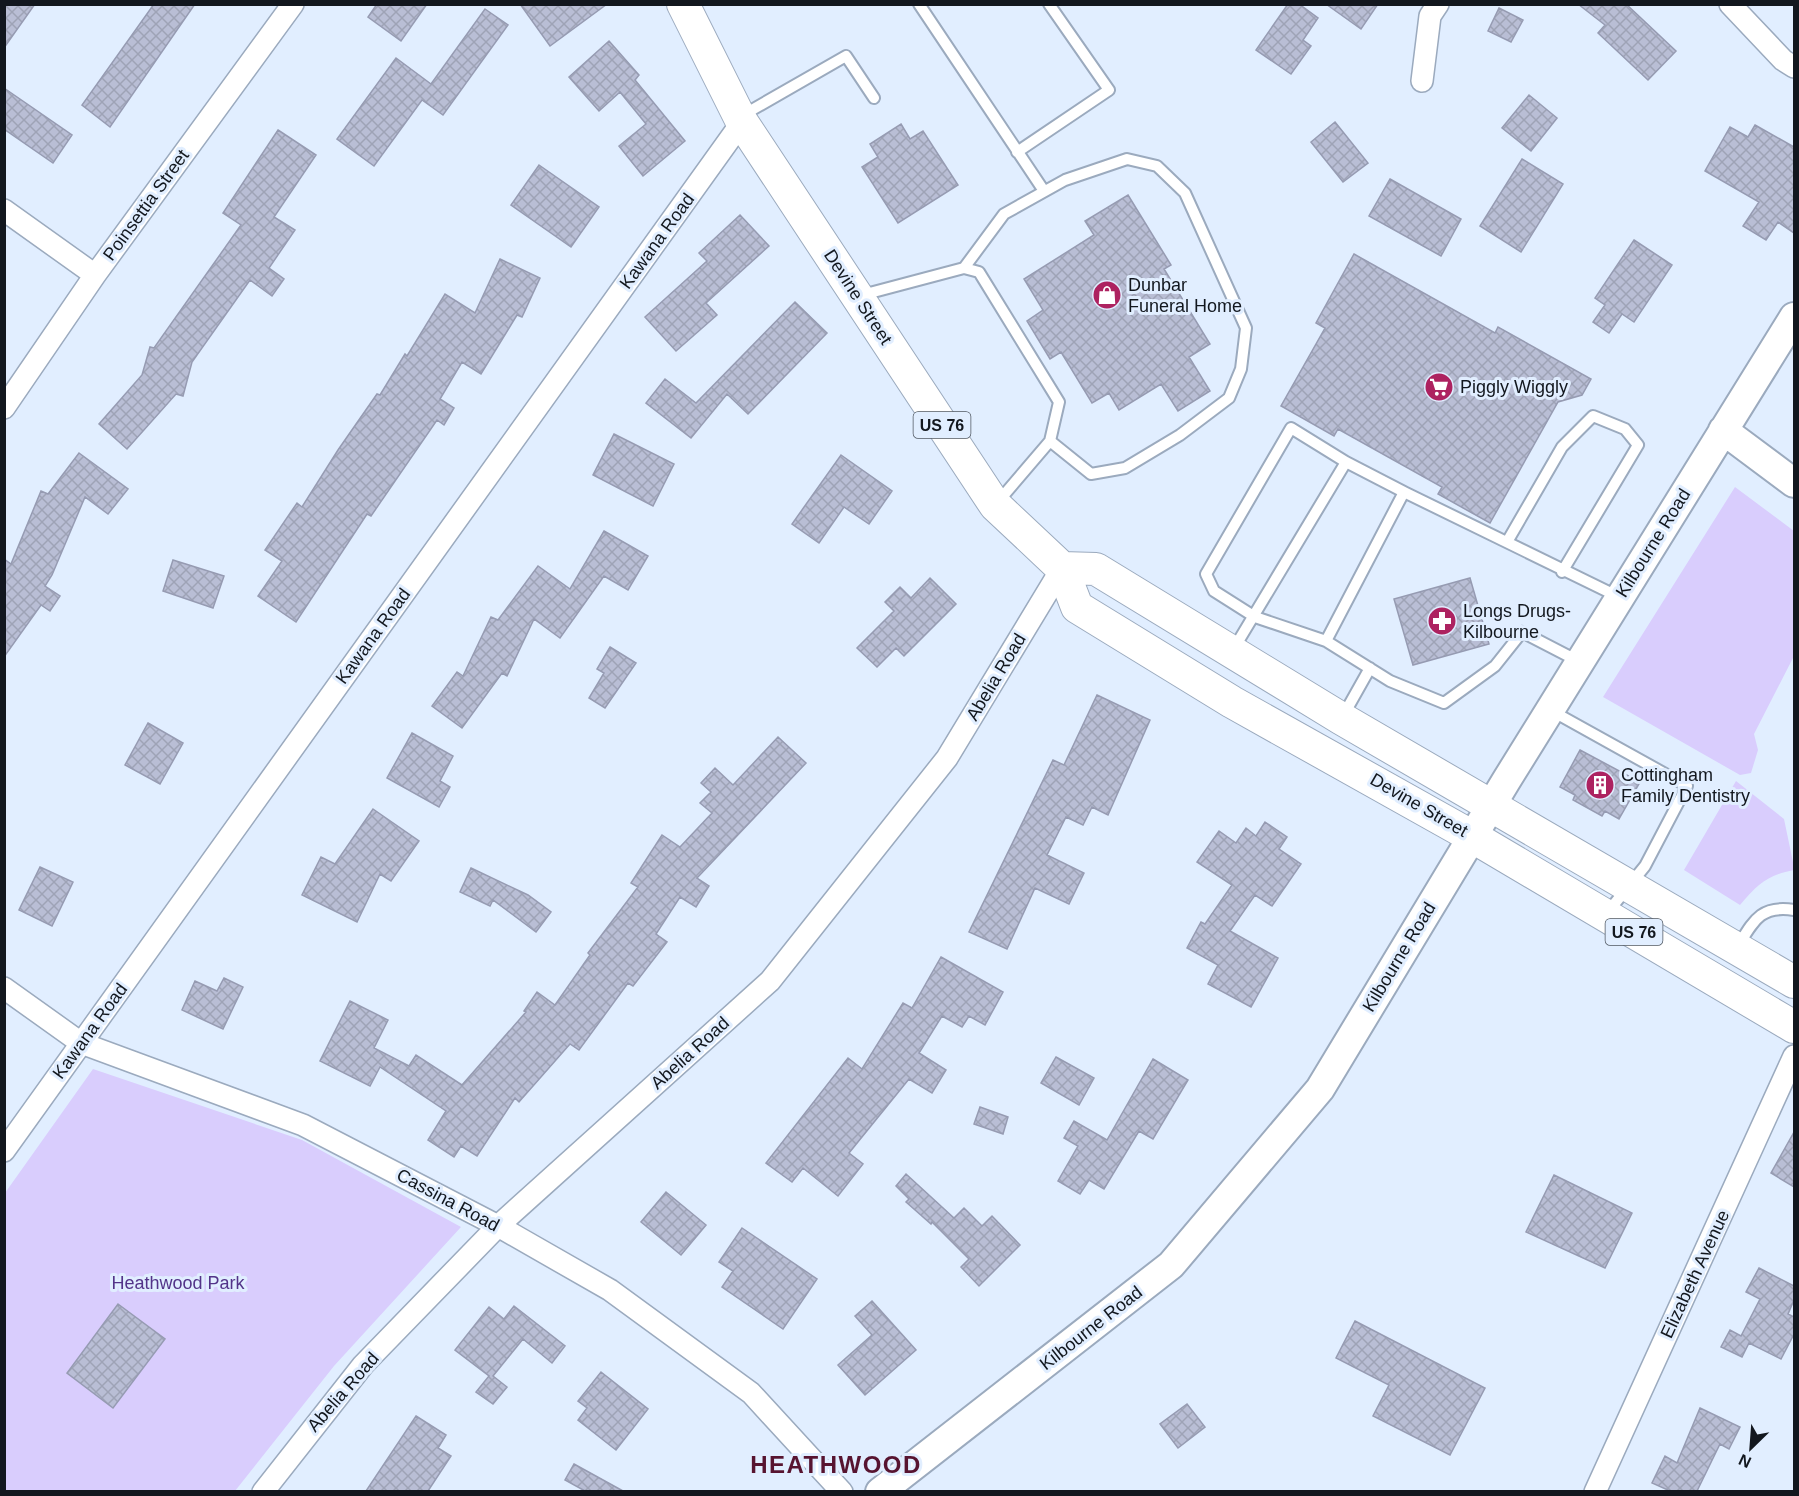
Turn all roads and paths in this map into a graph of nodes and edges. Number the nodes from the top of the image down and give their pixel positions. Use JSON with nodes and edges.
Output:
{"nodes":[{"id":1,"x":293,"y":4,"type":"edge"},
{"id":2,"x":683,"y":4,"type":"edge"},
{"id":3,"x":919,"y":4,"type":"edge"},
{"id":4,"x":1049,"y":4,"type":"edge"},
{"id":5,"x":1438,"y":4,"type":"edge"},
{"id":6,"x":1730,"y":4,"type":"edge"},
{"id":7,"x":1794,"y":68,"type":"edge"},
{"id":8,"x":1422,"y":81,"type":"dead end"},
{"id":9,"x":874,"y":98,"type":"dead end"},
{"id":10,"x":741,"y":119,"type":"junction"},
{"id":11,"x":1017,"y":152,"type":"junction"},
{"id":12,"x":1044,"y":191,"type":"junction"},
{"id":13,"x":4,"y":210,"type":"edge"},
{"id":14,"x":964,"y":268,"type":"junction"},
{"id":15,"x":95,"y":275,"type":"junction"},
{"id":16,"x":858,"y":297,"type":"junction"},
{"id":17,"x":1794,"y":317,"type":"edge"},
{"id":18,"x":4,"y":408,"type":"edge"},
{"id":19,"x":1723,"y":429,"type":"junction"},
{"id":20,"x":1050,"y":441,"type":"junction"},
{"id":21,"x":1346,"y":462,"type":"junction"},
{"id":22,"x":1794,"y":483,"type":"edge"},
{"id":23,"x":1404,"y":492,"type":"junction"},
{"id":24,"x":995,"y":505,"type":"junction"},
{"id":25,"x":1507,"y":542,"type":"junction"},
{"id":26,"x":1062,"y":568,"type":"junction"},
{"id":27,"x":1562,"y":572,"type":"junction"},
{"id":28,"x":1619,"y":598,"type":"junction"},
{"id":29,"x":1255,"y":617,"type":"junction"},
{"id":30,"x":1326,"y":640,"type":"junction"},
{"id":31,"x":1231,"y":653,"type":"junction"},
{"id":32,"x":1580,"y":662,"type":"junction"},
{"id":33,"x":1370,"y":668,"type":"junction"},
{"id":34,"x":1207,"y":687,"type":"junction"},
{"id":35,"x":1550,"y":710,"type":"junction"},
{"id":36,"x":1342,"y":719,"type":"junction"},
{"id":37,"x":1492,"y":805,"type":"junction"},
{"id":38,"x":1473,"y":837,"type":"junction"},
{"id":39,"x":1629,"y":885,"type":"junction"},
{"id":40,"x":1794,"y":910,"type":"edge"},
{"id":41,"x":1605,"y":915,"type":"junction"},
{"id":42,"x":1736,"y":948,"type":"junction"},
{"id":43,"x":1794,"y":982,"type":"edge"},
{"id":44,"x":4,"y":988,"type":"edge"},
{"id":45,"x":1794,"y":1027,"type":"edge"},
{"id":46,"x":81,"y":1043,"type":"junction"},
{"id":47,"x":1794,"y":1056,"type":"edge"},
{"id":48,"x":4,"y":1151,"type":"edge"},
{"id":49,"x":498,"y":1226,"type":"junction"},
{"id":50,"x":263,"y":1491,"type":"edge"},
{"id":51,"x":842,"y":1491,"type":"edge"},
{"id":52,"x":880,"y":1491,"type":"edge"},
{"id":53,"x":1595,"y":1491,"type":"edge"}],
"edges":[{"from":1,"to":15,"type":"street","name":"Poinsettia Street"},
{"from":2,"to":10,"type":"main road","name":"Devine Street","number":"US 76"},
{"from":3,"to":11,"type":"lane"},
{"from":4,"to":11,"type":"lane"},
{"from":5,"to":8,"type":"street"},
{"from":6,"to":7,"type":"street"},
{"from":9,"to":10,"type":"lane"},
{"from":10,"to":16,"type":"main road","name":"Devine Street","number":"US 76"},
{"from":10,"to":46,"type":"street","name":"Kawana Road"},
{"from":11,"to":12,"type":"lane"},
{"from":12,"to":14,"type":"lane"},
{"from":12,"to":20,"type":"lane"},
{"from":13,"to":15,"type":"street"},
{"from":14,"to":16,"type":"lane"},
{"from":14,"to":20,"type":"lane"},
{"from":15,"to":18,"type":"street","name":"Poinsettia Street"},
{"from":16,"to":24,"type":"main road","name":"Devine Street","number":"US 76"},
{"from":17,"to":19,"type":"street","name":"Kilbourne Road"},
{"from":19,"to":22,"type":"street"},
{"from":19,"to":28,"type":"street","name":"Kilbourne Road"},
{"from":20,"to":24,"type":"lane"},
{"from":21,"to":23,"type":"lane"},
{"from":21,"to":29,"type":"lane"},
{"from":21,"to":29,"type":"lane"},
{"from":23,"to":25,"type":"lane"},
{"from":23,"to":30,"type":"lane"},
{"from":24,"to":26,"type":"main road","name":"Devine Street","number":"US 76"},
{"from":25,"to":27,"type":"lane"},
{"from":25,"to":27,"type":"lane"},
{"from":26,"to":31,"type":"main road","name":"Devine Street","number":"US 76"},
{"from":26,"to":34,"type":"main road","name":"Devine Street","number":"US 76"},
{"from":26,"to":49,"type":"street","name":"Abelia Road"},
{"from":27,"to":28,"type":"lane"},
{"from":28,"to":32,"type":"street","name":"Kilbourne Road"},
{"from":29,"to":30,"type":"lane"},
{"from":29,"to":31,"type":"lane"},
{"from":30,"to":33,"type":"lane"},
{"from":31,"to":34,"type":"main road"},
{"from":31,"to":36,"type":"main road","name":"Devine Street","number":"US 76"},
{"from":32,"to":33,"type":"lane"},
{"from":32,"to":35,"type":"street","name":"Kilbourne Road"},
{"from":33,"to":36,"type":"lane"},
{"from":34,"to":38,"type":"main road","name":"Devine Street","number":"US 76"},
{"from":35,"to":37,"type":"street","name":"Kilbourne Road"},
{"from":35,"to":39,"type":"lane"},
{"from":36,"to":37,"type":"main road","name":"Devine Street","number":"US 76"},
{"from":37,"to":38,"type":"street","name":"Kilbourne Road"},
{"from":37,"to":39,"type":"main road","name":"Devine Street","number":"US 76"},
{"from":38,"to":41,"type":"main road","name":"Devine Street","number":"US 76"},
{"from":38,"to":52,"type":"street","name":"Kilbourne Road"},
{"from":39,"to":41,"type":"lane"},
{"from":39,"to":42,"type":"main road","name":"Devine Street","number":"US 76"},
{"from":40,"to":42,"type":"lane"},
{"from":41,"to":45,"type":"main road","name":"Devine Street","number":"US 76"},
{"from":42,"to":43,"type":"main road","name":"Devine Street","number":"US 76"},
{"from":44,"to":46,"type":"street","name":"Cassina Road"},
{"from":46,"to":48,"type":"street","name":"Kawana Road"},
{"from":46,"to":49,"type":"street","name":"Cassina Road"},
{"from":47,"to":53,"type":"street","name":"Elizabeth Avenue"},
{"from":49,"to":50,"type":"street","name":"Abelia Road"},
{"from":49,"to":51,"type":"street","name":"Cassina Road"}]}
